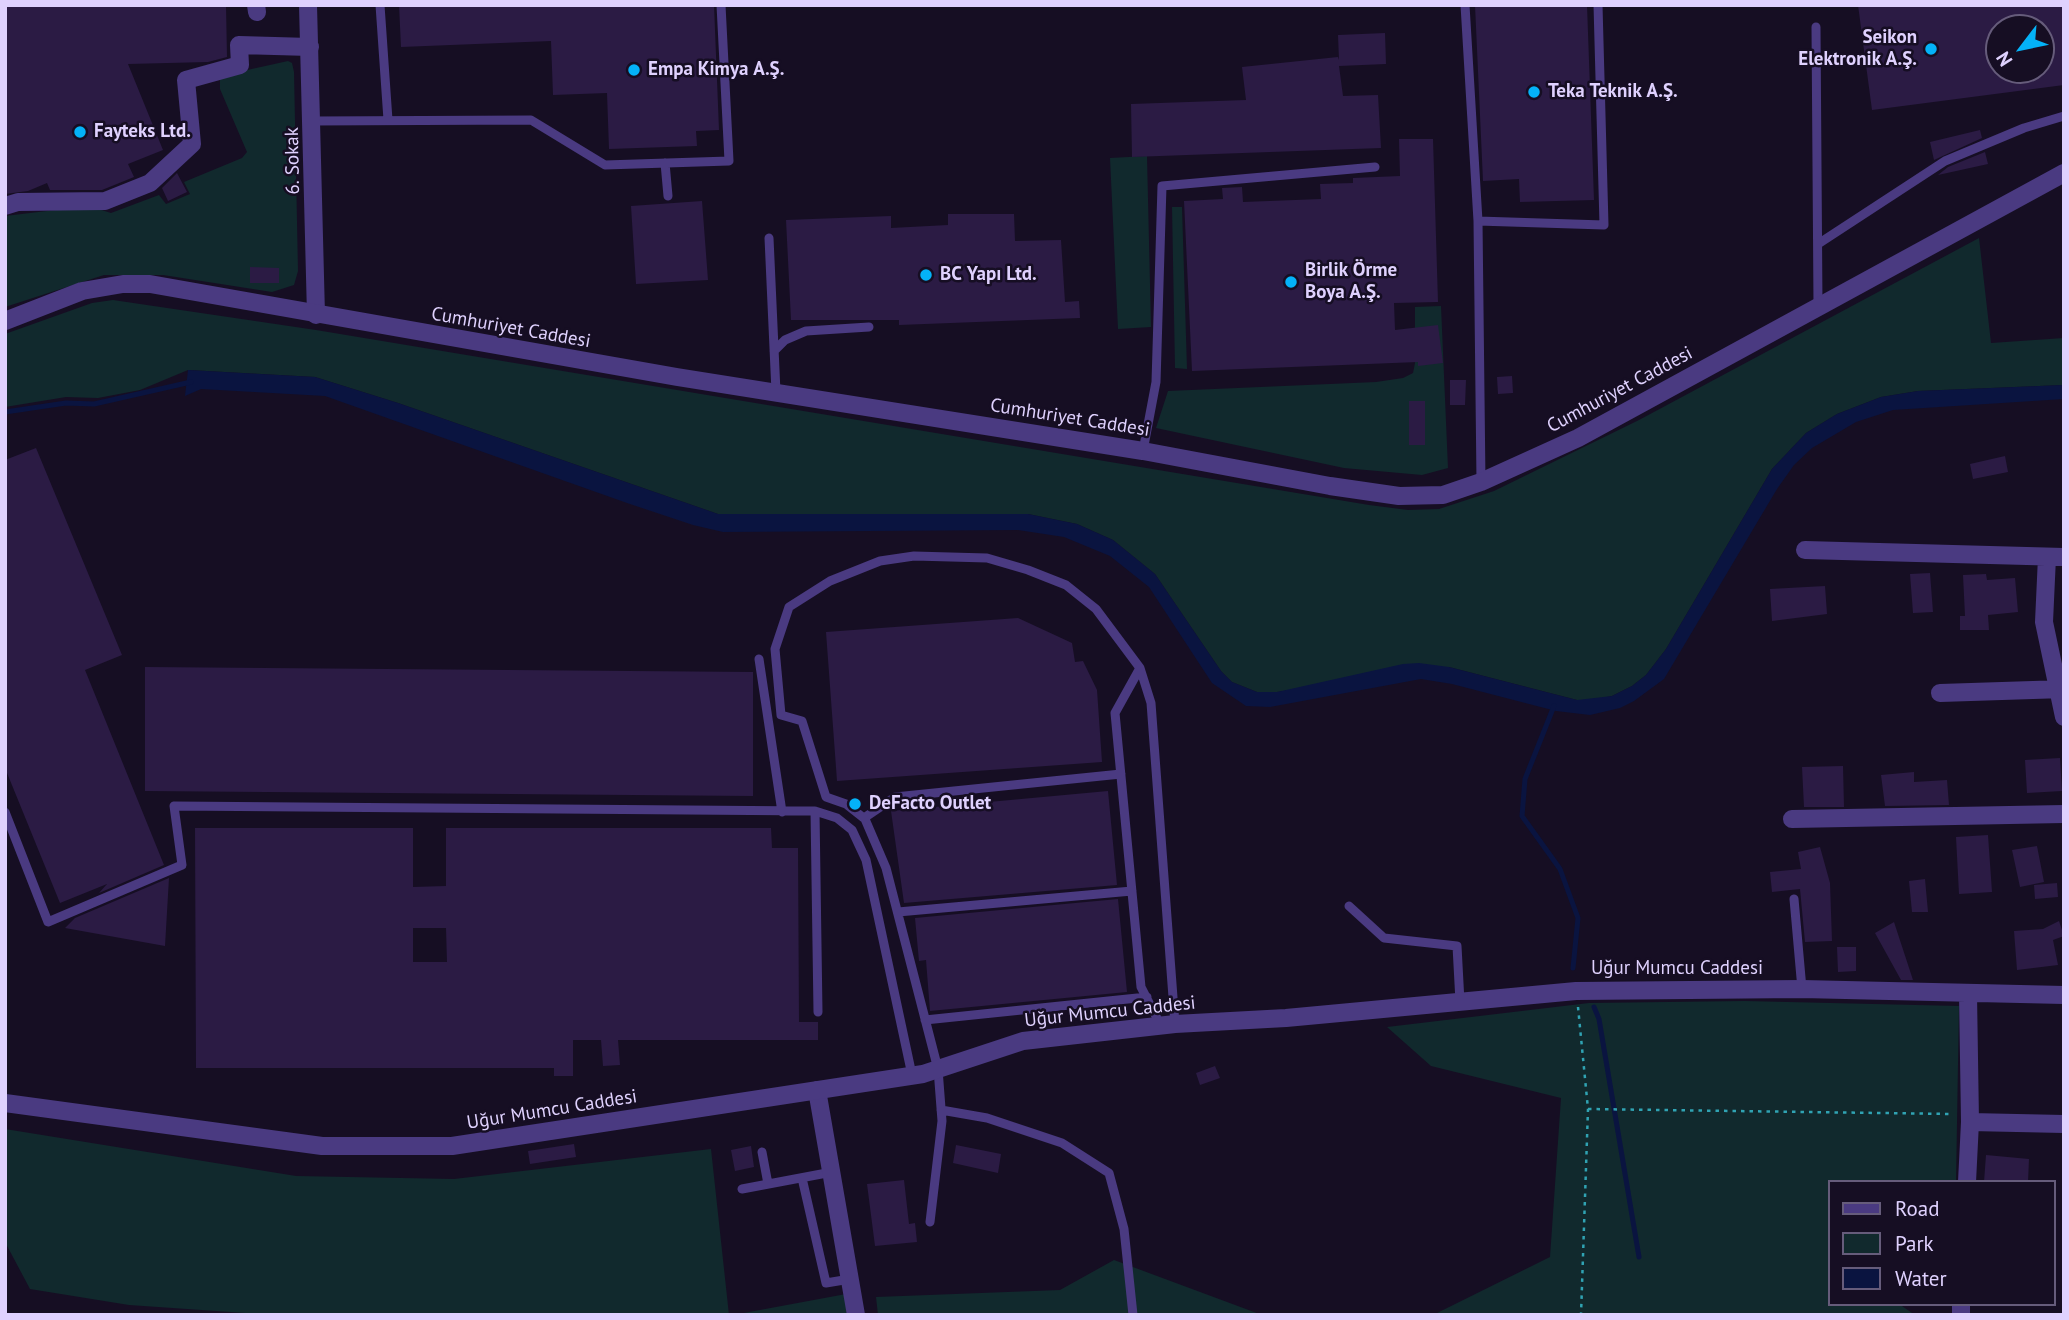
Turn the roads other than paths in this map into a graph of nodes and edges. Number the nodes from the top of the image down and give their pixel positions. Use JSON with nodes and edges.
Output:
{"nodes":[{"id":1,"x":308,"y":5,"type":"edge"},
{"id":2,"x":380,"y":5,"type":"edge"},
{"id":3,"x":721,"y":5,"type":"edge"},
{"id":4,"x":1465,"y":5,"type":"edge"},
{"id":5,"x":1598,"y":5,"type":"edge"},
{"id":6,"x":1816,"y":27,"type":"dead end"},
{"id":7,"x":310,"y":47,"type":"junction"},
{"id":8,"x":2064,"y":116,"type":"edge"},
{"id":9,"x":388,"y":120,"type":"junction"},
{"id":10,"x":313,"y":121,"type":"junction"},
{"id":11,"x":665,"y":163,"type":"junction"},
{"id":12,"x":1375,"y":167,"type":"dead end"},
{"id":13,"x":2064,"y":173,"type":"edge"},
{"id":14,"x":668,"y":196,"type":"dead end"},
{"id":15,"x":5,"y":206,"type":"edge"},
{"id":16,"x":1478,"y":221,"type":"junction"},
{"id":17,"x":769,"y":238,"type":"dead end"},
{"id":18,"x":1818,"y":244,"type":"junction"},
{"id":19,"x":1818,"y":305,"type":"junction"},
{"id":20,"x":316,"y":316,"type":"junction"},
{"id":21,"x":5,"y":321,"type":"edge"},
{"id":22,"x":869,"y":327,"type":"dead end"},
{"id":23,"x":774,"y":351,"type":"junction"},
{"id":24,"x":776,"y":393,"type":"junction"},
{"id":25,"x":1143,"y":451,"type":"junction"},
{"id":26,"x":1481,"y":482,"type":"junction"},
{"id":27,"x":1805,"y":550,"type":"dead end"},
{"id":28,"x":2055,"y":557,"type":"edge"},
{"id":29,"x":759,"y":659,"type":"dead end"},
{"id":30,"x":1140,"y":668,"type":"junction"},
{"id":31,"x":2060,"y":690,"type":"edge"},
{"id":32,"x":1940,"y":692,"type":"dead end"},
{"id":33,"x":2064,"y":717,"type":"edge"},
{"id":34,"x":1121,"y":774,"type":"junction"},
{"id":35,"x":815,"y":811,"type":"junction"},
{"id":36,"x":5,"y":812,"type":"edge"},
{"id":37,"x":782,"y":812,"type":"junction"},
{"id":38,"x":2064,"y":814,"type":"edge"},
{"id":39,"x":864,"y":818,"type":"junction"},
{"id":40,"x":1792,"y":819,"type":"dead end"},
{"id":41,"x":1132,"y":891,"type":"junction"},
{"id":42,"x":1794,"y":899,"type":"dead end"},
{"id":43,"x":1349,"y":906,"type":"dead end"},
{"id":44,"x":898,"y":912,"type":"junction"},
{"id":45,"x":1802,"y":989,"type":"junction"},
{"id":46,"x":1968,"y":994,"type":"junction"},
{"id":47,"x":2064,"y":995,"type":"edge"},
{"id":48,"x":1147,"y":996,"type":"junction"},
{"id":49,"x":1460,"y":1002,"type":"junction"},
{"id":50,"x":818,"y":1012,"type":"dead end"},
{"id":51,"x":925,"y":1020,"type":"junction"},
{"id":52,"x":1168,"y":1025,"type":"junction"},
{"id":53,"x":938,"y":1069,"type":"junction"},
{"id":54,"x":912,"y":1075,"type":"junction"},
{"id":55,"x":817,"y":1090,"type":"junction"},
{"id":56,"x":5,"y":1103,"type":"edge"},
{"id":57,"x":941,"y":1110,"type":"junction"},
{"id":58,"x":1970,"y":1122,"type":"junction"},
{"id":59,"x":2064,"y":1124,"type":"edge"},
{"id":60,"x":762,"y":1152,"type":"dead end"},
{"id":61,"x":832,"y":1172,"type":"junction"},
{"id":62,"x":802,"y":1178,"type":"junction"},
{"id":63,"x":1967,"y":1180,"type":"edge"},
{"id":64,"x":768,"y":1184,"type":"junction"},
{"id":65,"x":742,"y":1189,"type":"dead end"},
{"id":66,"x":930,"y":1222,"type":"dead end"},
{"id":67,"x":850,"y":1279,"type":"junction"},
{"id":68,"x":856,"y":1315,"type":"edge"},
{"id":69,"x":1133,"y":1315,"type":"edge"}],
"edges":[{"from":1,"to":7,"type":"street","name":"6. Sokak"},
{"from":2,"to":9,"type":"lane"},
{"from":3,"to":11,"type":"lane"},
{"from":4,"to":16,"type":"lane"},
{"from":5,"to":16,"type":"lane"},
{"from":6,"to":18,"type":"lane"},
{"from":7,"to":10,"type":"street","name":"6. Sokak"},
{"from":7,"to":15,"type":"street"},
{"from":8,"to":18,"type":"lane"},
{"from":9,"to":10,"type":"lane"},
{"from":9,"to":11,"type":"lane"},
{"from":10,"to":20,"type":"street","name":"6. Sokak"},
{"from":11,"to":14,"type":"lane"},
{"from":12,"to":25,"type":"lane"},
{"from":13,"to":19,"type":"street","name":"Cumhuriyet Caddesi"},
{"from":16,"to":26,"type":"lane"},
{"from":17,"to":23,"type":"lane"},
{"from":18,"to":19,"type":"lane"},
{"from":19,"to":26,"type":"street","name":"Cumhuriyet Caddesi"},
{"from":20,"to":21,"type":"street","name":"Cumhuriyet Caddesi"},
{"from":20,"to":24,"type":"street","name":"Cumhuriyet Caddesi"},
{"from":22,"to":23,"type":"lane"},
{"from":23,"to":24,"type":"lane"},
{"from":24,"to":25,"type":"street","name":"Cumhuriyet Caddesi"},
{"from":25,"to":26,"type":"street","name":"Cumhuriyet Caddesi"},
{"from":27,"to":28,"type":"street"},
{"from":28,"to":31,"type":"street"},
{"from":29,"to":37,"type":"lane"},
{"from":30,"to":34,"type":"lane"},
{"from":30,"to":39,"type":"lane"},
{"from":30,"to":52,"type":"lane"},
{"from":31,"to":32,"type":"street"},
{"from":31,"to":33,"type":"street"},
{"from":34,"to":39,"type":"lane"},
{"from":34,"to":41,"type":"lane"},
{"from":35,"to":37,"type":"lane"},
{"from":35,"to":50,"type":"lane"},
{"from":35,"to":54,"type":"lane"},
{"from":36,"to":37,"type":"lane"},
{"from":38,"to":40,"type":"street"},
{"from":39,"to":44,"type":"lane"},
{"from":41,"to":44,"type":"lane"},
{"from":41,"to":48,"type":"lane"},
{"from":42,"to":45,"type":"lane"},
{"from":43,"to":49,"type":"lane"},
{"from":44,"to":51,"type":"lane"},
{"from":45,"to":46,"type":"street","name":"Uğur Mumcu Caddesi"},
{"from":45,"to":49,"type":"street","name":"Uğur Mumcu Caddesi"},
{"from":46,"to":47,"type":"street","name":"Uğur Mumcu Caddesi"},
{"from":46,"to":58,"type":"street"},
{"from":48,"to":51,"type":"lane"},
{"from":48,"to":52,"type":"lane"},
{"from":49,"to":52,"type":"street","name":"Uğur Mumcu Caddesi"},
{"from":51,"to":53,"type":"lane"},
{"from":52,"to":53,"type":"street","name":"Uğur Mumcu Caddesi"},
{"from":53,"to":54,"type":"street","name":"Uğur Mumcu Caddesi"},
{"from":53,"to":57,"type":"lane"},
{"from":54,"to":55,"type":"street","name":"Uğur Mumcu Caddesi"},
{"from":55,"to":56,"type":"street","name":"Uğur Mumcu Caddesi"},
{"from":55,"to":61,"type":"street"},
{"from":57,"to":66,"type":"lane"},
{"from":57,"to":69,"type":"lane"},
{"from":58,"to":59,"type":"street"},
{"from":58,"to":63,"type":"street"},
{"from":60,"to":64,"type":"lane"},
{"from":61,"to":62,"type":"lane"},
{"from":61,"to":67,"type":"street"},
{"from":62,"to":64,"type":"lane"},
{"from":62,"to":67,"type":"lane"},
{"from":64,"to":65,"type":"lane"},
{"from":67,"to":68,"type":"street"}]}
